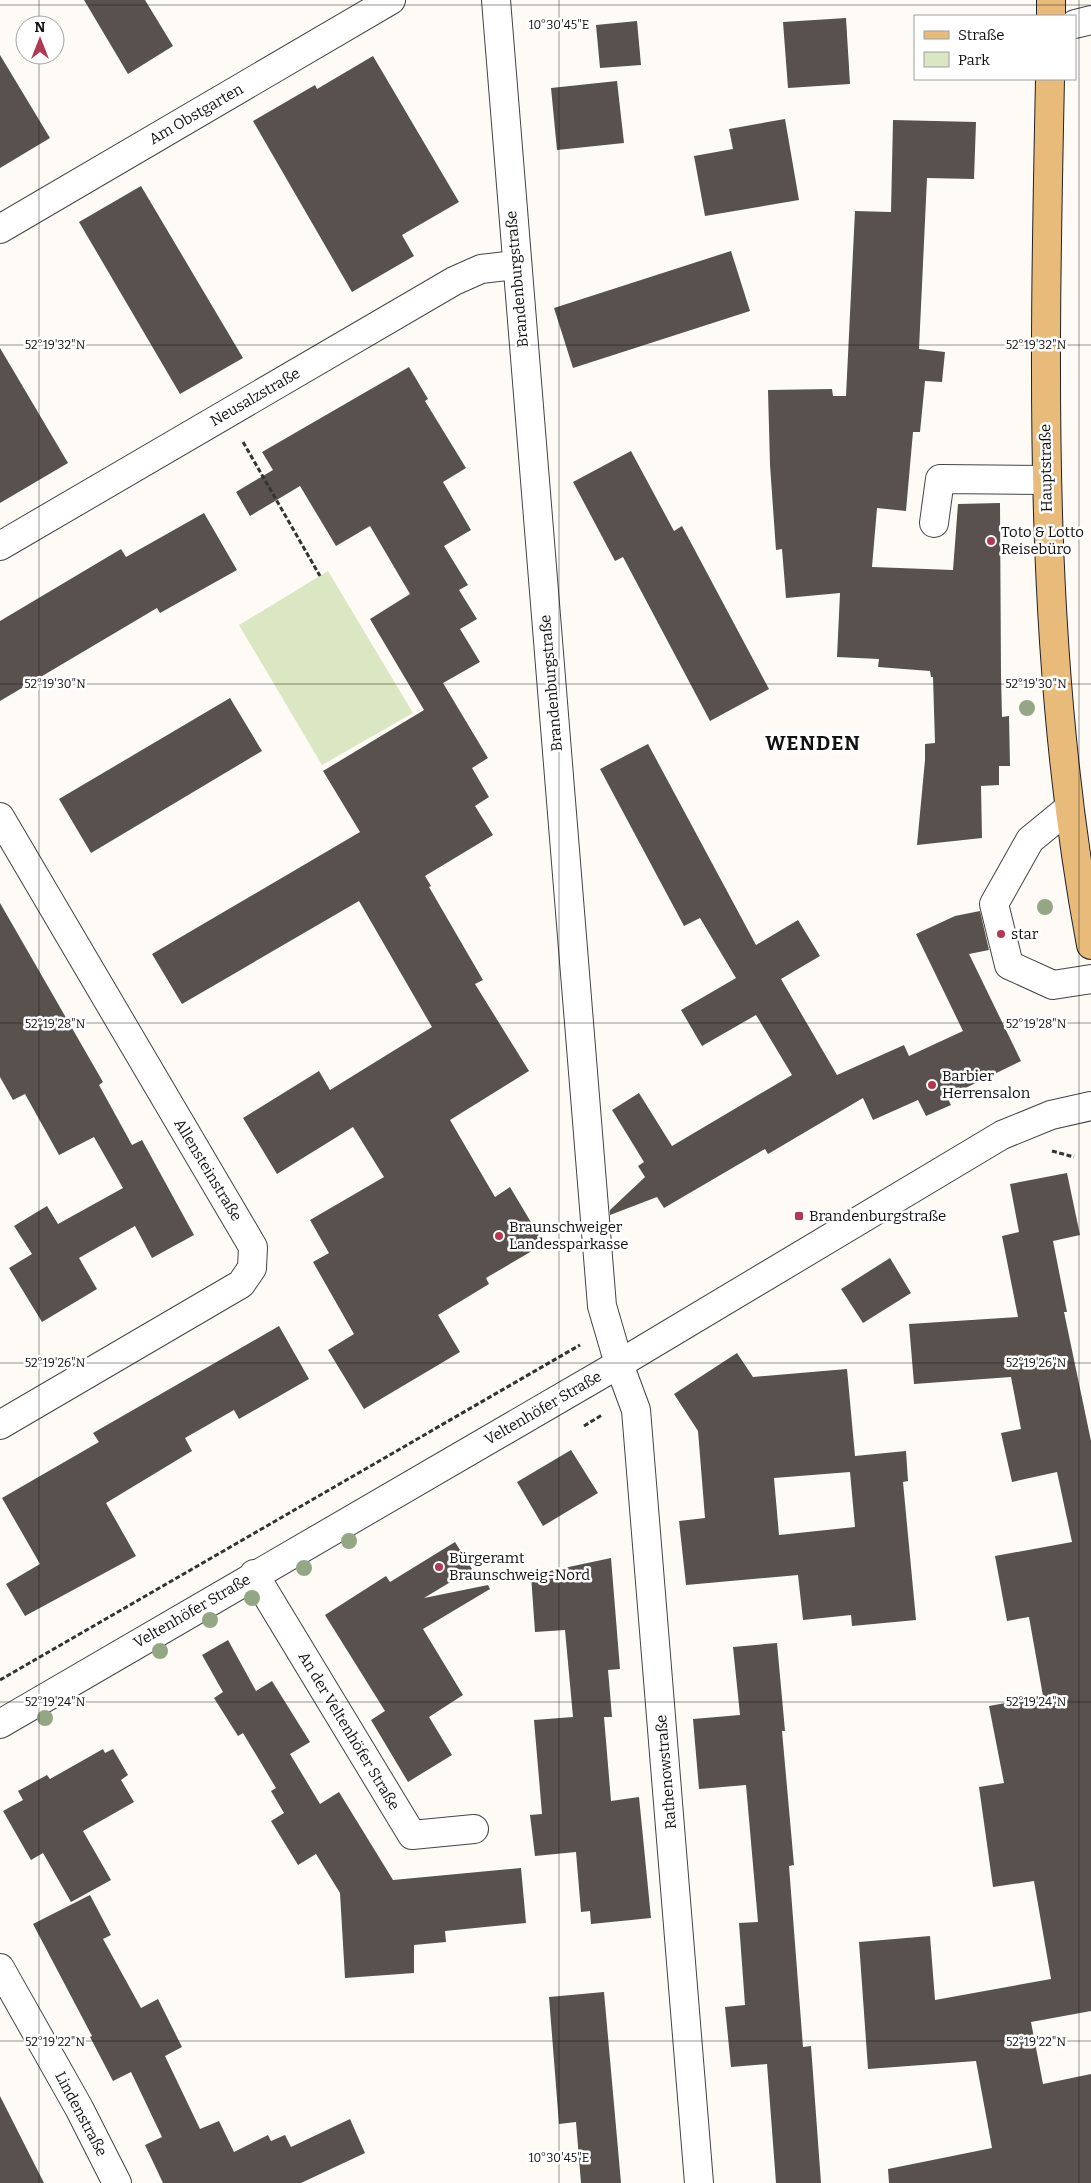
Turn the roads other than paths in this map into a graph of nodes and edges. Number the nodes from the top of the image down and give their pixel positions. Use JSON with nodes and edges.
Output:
{"nodes":[{"id":1,"x":391,"y":0,"type":"edge"},
{"id":2,"x":496,"y":0,"type":"edge"},
{"id":3,"x":1052,"y":0,"type":"edge"},
{"id":4,"x":1051,"y":15,"type":"edge"},
{"id":5,"x":1091,"y":20,"type":"edge"},
{"id":6,"x":1076,"y":24,"type":"edge"},
{"id":7,"x":1050,"y":80,"type":"edge"},
{"id":8,"x":0,"y":229,"type":"edge"},
{"id":9,"x":516,"y":265,"type":"junction"},
{"id":10,"x":1047,"y":480,"type":"junction"},
{"id":11,"x":934,"y":523,"type":"dead end"},
{"id":12,"x":0,"y":546,"type":"edge"},
{"id":13,"x":1069,"y":808,"type":"junction"},
{"id":14,"x":0,"y":817,"type":"edge"},
{"id":15,"x":1091,"y":945,"type":"edge"},
{"id":16,"x":1091,"y":979,"type":"edge"},
{"id":17,"x":1091,"y":1106,"type":"edge"},
{"id":18,"x":619,"y":1364,"type":"junction"},
{"id":19,"x":0,"y":1425,"type":"edge"},
{"id":20,"x":254,"y":1574,"type":"junction"},
{"id":21,"x":0,"y":1724,"type":"edge"},
{"id":22,"x":474,"y":1829,"type":"dead end"},
{"id":23,"x":0,"y":1968,"type":"edge"},
{"id":24,"x":117,"y":2183,"type":"edge"},
{"id":25,"x":699,"y":2183,"type":"edge"}],
"edges":[{"from":1,"to":8,"type":"street","name":"Am Obstgarten"},
{"from":2,"to":9,"type":"street","name":"Brandenburgstraße"},
{"from":3,"to":4,"type":"main road"},
{"from":5,"to":6,"type":"street"},
{"from":7,"to":10,"type":"main road","name":"Hauptstraße"},
{"from":9,"to":12,"type":"street","name":"Neusalzstraße"},
{"from":9,"to":18,"type":"street","name":"Brandenburgstraße"},
{"from":10,"to":11,"type":"street"},
{"from":10,"to":13,"type":"main road","name":"Hauptstraße"},
{"from":13,"to":15,"type":"main road","name":"Hauptstraße"},
{"from":13,"to":16,"type":"street"},
{"from":14,"to":19,"type":"street","name":"Allensteinstraße"},
{"from":17,"to":18,"type":"street","name":"Veltenhöfer Straße"},
{"from":18,"to":20,"type":"street","name":"Veltenhöfer Straße"},
{"from":18,"to":25,"type":"street","name":"Rathenowstraße"},
{"from":20,"to":21,"type":"street","name":"Veltenhöfer Straße"},
{"from":20,"to":22,"type":"street","name":"An der Veltenhöfer Straße"},
{"from":23,"to":24,"type":"street","name":"Lindenstraße"}]}
